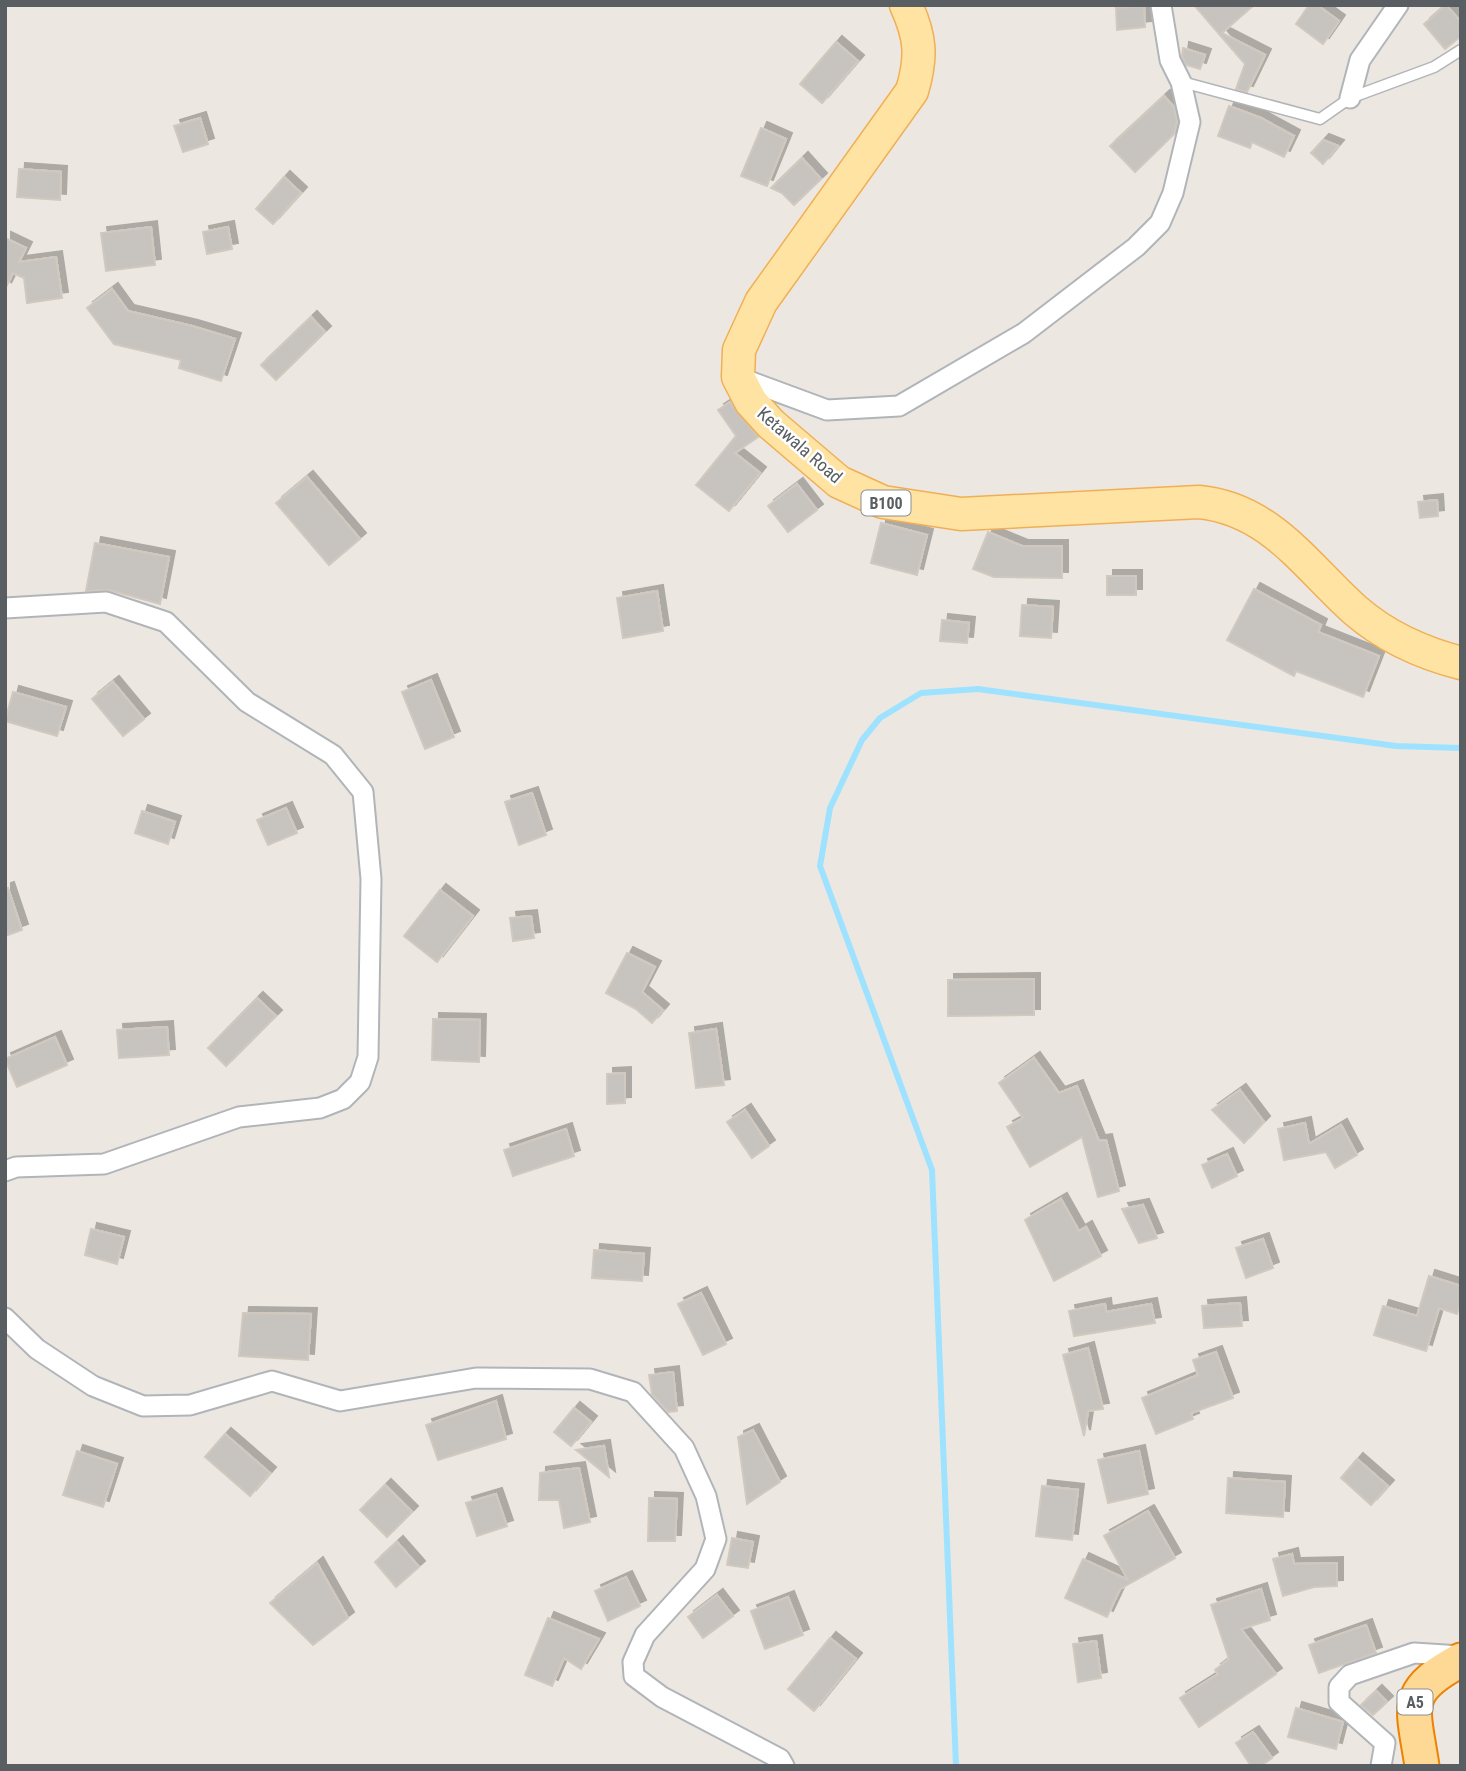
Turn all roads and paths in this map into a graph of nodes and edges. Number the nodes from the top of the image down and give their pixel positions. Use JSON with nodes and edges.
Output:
{"nodes":[{"id":1,"x":905,"y":5,"type":"edge"},
{"id":2,"x":1161,"y":5,"type":"edge"},
{"id":3,"x":1398,"y":5,"type":"edge"},
{"id":4,"x":1461,"y":50,"type":"edge"},
{"id":5,"x":1181,"y":82,"type":"junction"},
{"id":6,"x":1350,"y":98,"type":"junction"},
{"id":7,"x":738,"y":377,"type":"junction"},
{"id":8,"x":5,"y":608,"type":"edge"},
{"id":9,"x":1461,"y":663,"type":"edge"},
{"id":10,"x":5,"y":1171,"type":"edge"},
{"id":11,"x":5,"y":1318,"type":"edge"},
{"id":12,"x":1461,"y":1658,"type":"edge"},
{"id":13,"x":785,"y":1766,"type":"edge"},
{"id":14,"x":1381,"y":1766,"type":"edge"},
{"id":15,"x":1422,"y":1766,"type":"edge"}],
"edges":[{"from":1,"to":7,"type":"main road"},
{"from":2,"to":5,"type":"street"},
{"from":3,"to":6,"type":"street"},
{"from":4,"to":6,"type":"lane"},
{"from":5,"to":6,"type":"lane"},
{"from":5,"to":7,"type":"street"},
{"from":7,"to":9,"type":"main road","name":"Ketawala Road","number":"B100"},
{"from":8,"to":10,"type":"street"},
{"from":11,"to":13,"type":"street"},
{"from":12,"to":14,"type":"street"},
{"from":12,"to":15,"type":"highway","number":"A5"}]}
